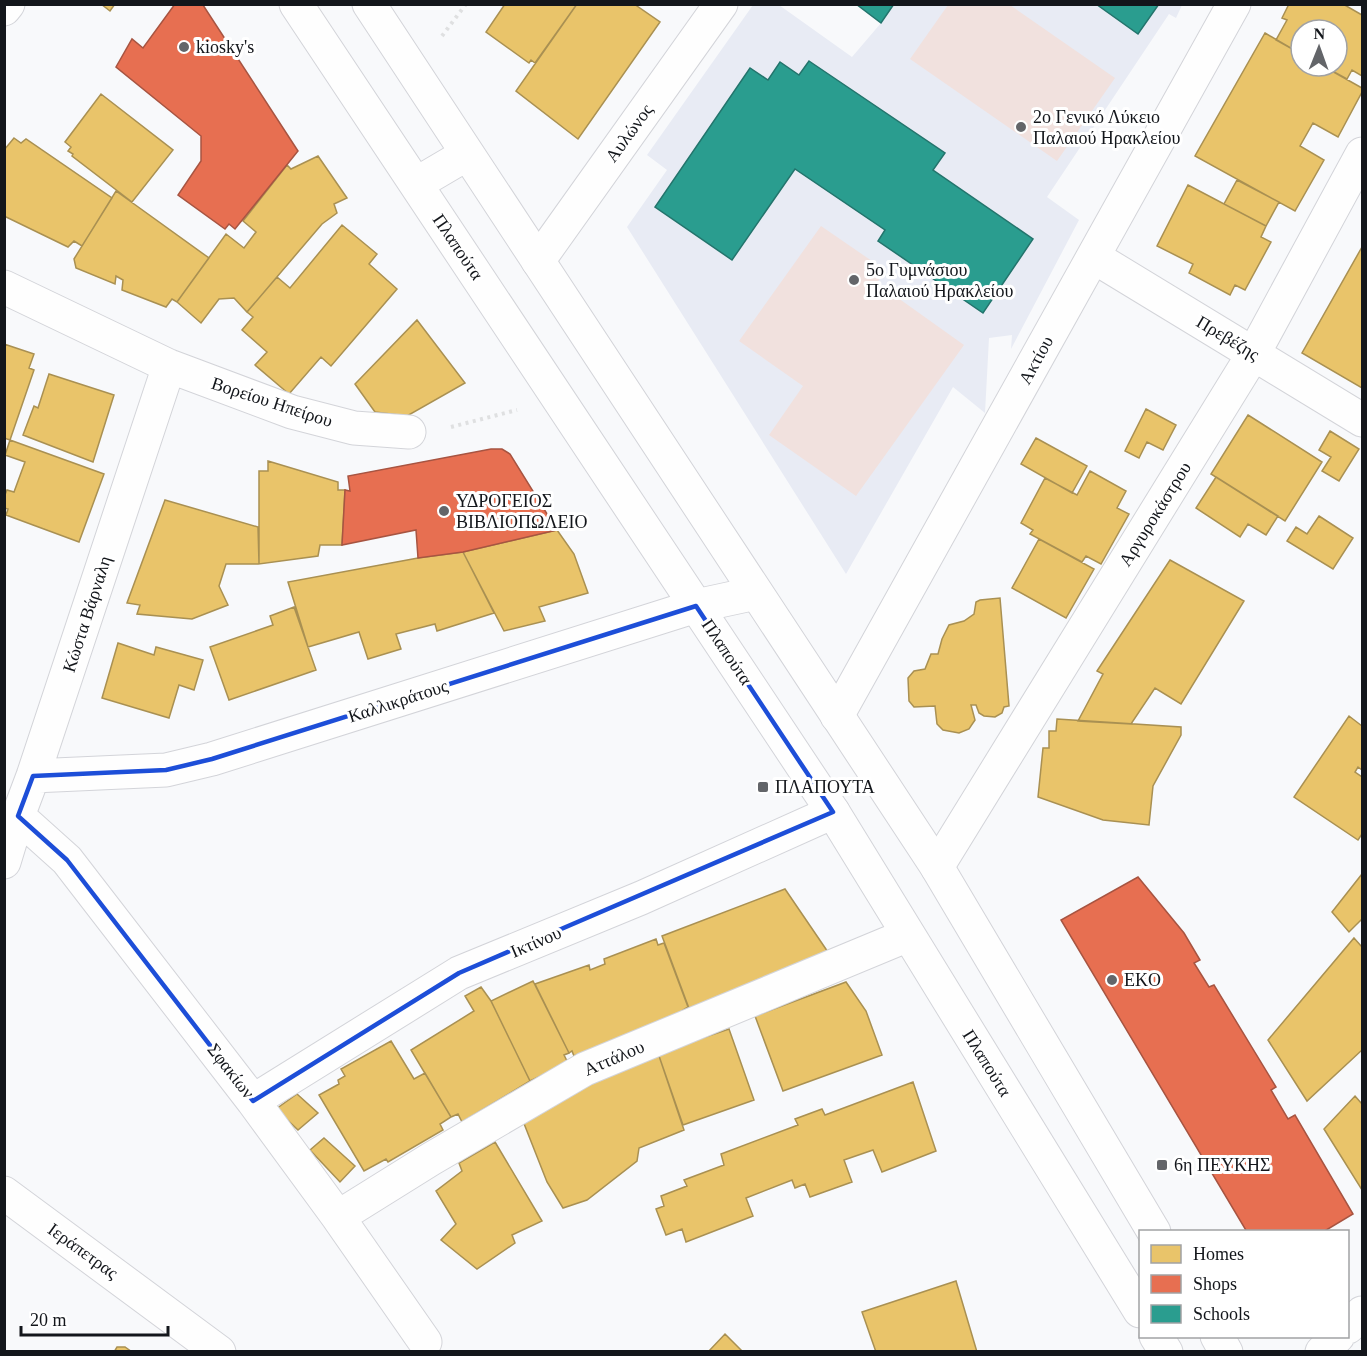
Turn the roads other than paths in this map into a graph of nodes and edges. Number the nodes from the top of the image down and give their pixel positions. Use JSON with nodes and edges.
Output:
{"nodes":[{"id":1,"x":8,"y":4,"type":"edge"},
{"id":2,"x":297,"y":4,"type":"edge"},
{"id":3,"x":369,"y":4,"type":"edge"},
{"id":4,"x":721,"y":4,"type":"edge"},
{"id":5,"x":1234,"y":4,"type":"edge"},
{"id":6,"x":4,"y":9,"type":"edge"},
{"id":7,"x":467,"y":154,"type":"junction"},
{"id":8,"x":1362,"y":154,"type":"edge"},
{"id":9,"x":416,"y":184,"type":"junction"},
{"id":10,"x":1094,"y":257,"type":"junction"},
{"id":11,"x":538,"y":261,"type":"junction"},
{"id":12,"x":4,"y":287,"type":"edge"},
{"id":13,"x":1254,"y":353,"type":"junction"},
{"id":14,"x":169,"y":366,"type":"junction"},
{"id":15,"x":1362,"y":420,"type":"edge"},
{"id":16,"x":409,"y":432,"type":"road end"},
{"id":17,"x":756,"y":592,"type":"junction"},
{"id":18,"x":696,"y":606,"type":"junction"},
{"id":19,"x":837,"y":716,"type":"junction"},
{"id":20,"x":33,"y":776,"type":"junction"},
{"id":21,"x":833,"y":812,"type":"junction"},
{"id":22,"x":18,"y":816,"type":"junction"},
{"id":23,"x":4,"y":862,"type":"edge"},
{"id":24,"x":937,"y":867,"type":"junction"},
{"id":25,"x":908,"y":935,"type":"junction"},
{"id":26,"x":253,"y":1101,"type":"junction"},
{"id":27,"x":4,"y":1193,"type":"edge"},
{"id":28,"x":338,"y":1217,"type":"junction"},
{"id":29,"x":1153,"y":1230,"type":"edge"},
{"id":30,"x":1139,"y":1309,"type":"edge"},
{"id":31,"x":1362,"y":1313,"type":"edge"},
{"id":32,"x":1349,"y":1325,"type":"edge"},
{"id":33,"x":1157,"y":1338,"type":"edge"},
{"id":34,"x":1218,"y":1338,"type":"edge"},
{"id":35,"x":1336,"y":1338,"type":"edge"},
{"id":36,"x":425,"y":1342,"type":"dead end"},
{"id":37,"x":219,"y":1352,"type":"edge"},
{"id":38,"x":1166,"y":1352,"type":"edge"},
{"id":39,"x":1226,"y":1352,"type":"edge"},
{"id":40,"x":1322,"y":1352,"type":"edge"}],
"edges":[{"from":1,"to":6,"type":"street"},
{"from":2,"to":9,"type":"street","name":"Πλαπούτα"},
{"from":3,"to":7,"type":"street"},
{"from":4,"to":11,"type":"street","name":"Αυλώνος"},
{"from":5,"to":10,"type":"street","name":"Ακτίου"},
{"from":7,"to":9,"type":"street"},
{"from":7,"to":11,"type":"street"},
{"from":8,"to":13,"type":"street","name":"Αργυροκάστρου"},
{"from":9,"to":18,"type":"street","name":"Πλαπούτα"},
{"from":10,"to":13,"type":"street","name":"Πρεβέζης"},
{"from":10,"to":19,"type":"street","name":"Ακτίου"},
{"from":11,"to":17,"type":"street"},
{"from":12,"to":14,"type":"street","name":"Βορείου Ηπείρου"},
{"from":13,"to":15,"type":"street","name":"Πρεβέζης"},
{"from":13,"to":24,"type":"street","name":"Αργυροκάστρου"},
{"from":14,"to":16,"type":"street","name":"Βορείου Ηπείρου"},
{"from":14,"to":20,"type":"street","name":"Κώστα Βάρναλη"},
{"from":17,"to":18,"type":"street","name":"Καλλικράτους"},
{"from":17,"to":19,"type":"street"},
{"from":18,"to":20,"type":"street","name":"Καλλικράτους"},
{"from":18,"to":21,"type":"street","name":"Πλαπούτα"},
{"from":19,"to":24,"type":"street"},
{"from":20,"to":22,"type":"street","name":"Κώστα Βάρναλη"},
{"from":21,"to":25,"type":"street","name":"Πλαπούτα"},
{"from":21,"to":26,"type":"street","name":"Ικτίνου"},
{"from":22,"to":23,"type":"street","name":"Κώστα Βάρναλη"},
{"from":22,"to":26,"type":"street","name":"Σφακίων"},
{"from":24,"to":29,"type":"street"},
{"from":25,"to":28,"type":"street","name":"Αττάλου"},
{"from":25,"to":30,"type":"street","name":"Πλαπούτα"},
{"from":26,"to":28,"type":"street","name":"Σφακίων"},
{"from":27,"to":37,"type":"street","name":"Ιεράπετρας"},
{"from":28,"to":36,"type":"street","name":"Σφακίων"},
{"from":31,"to":32,"type":"street"},
{"from":33,"to":38,"type":"street"},
{"from":34,"to":39,"type":"street"},
{"from":35,"to":40,"type":"street"}]}
